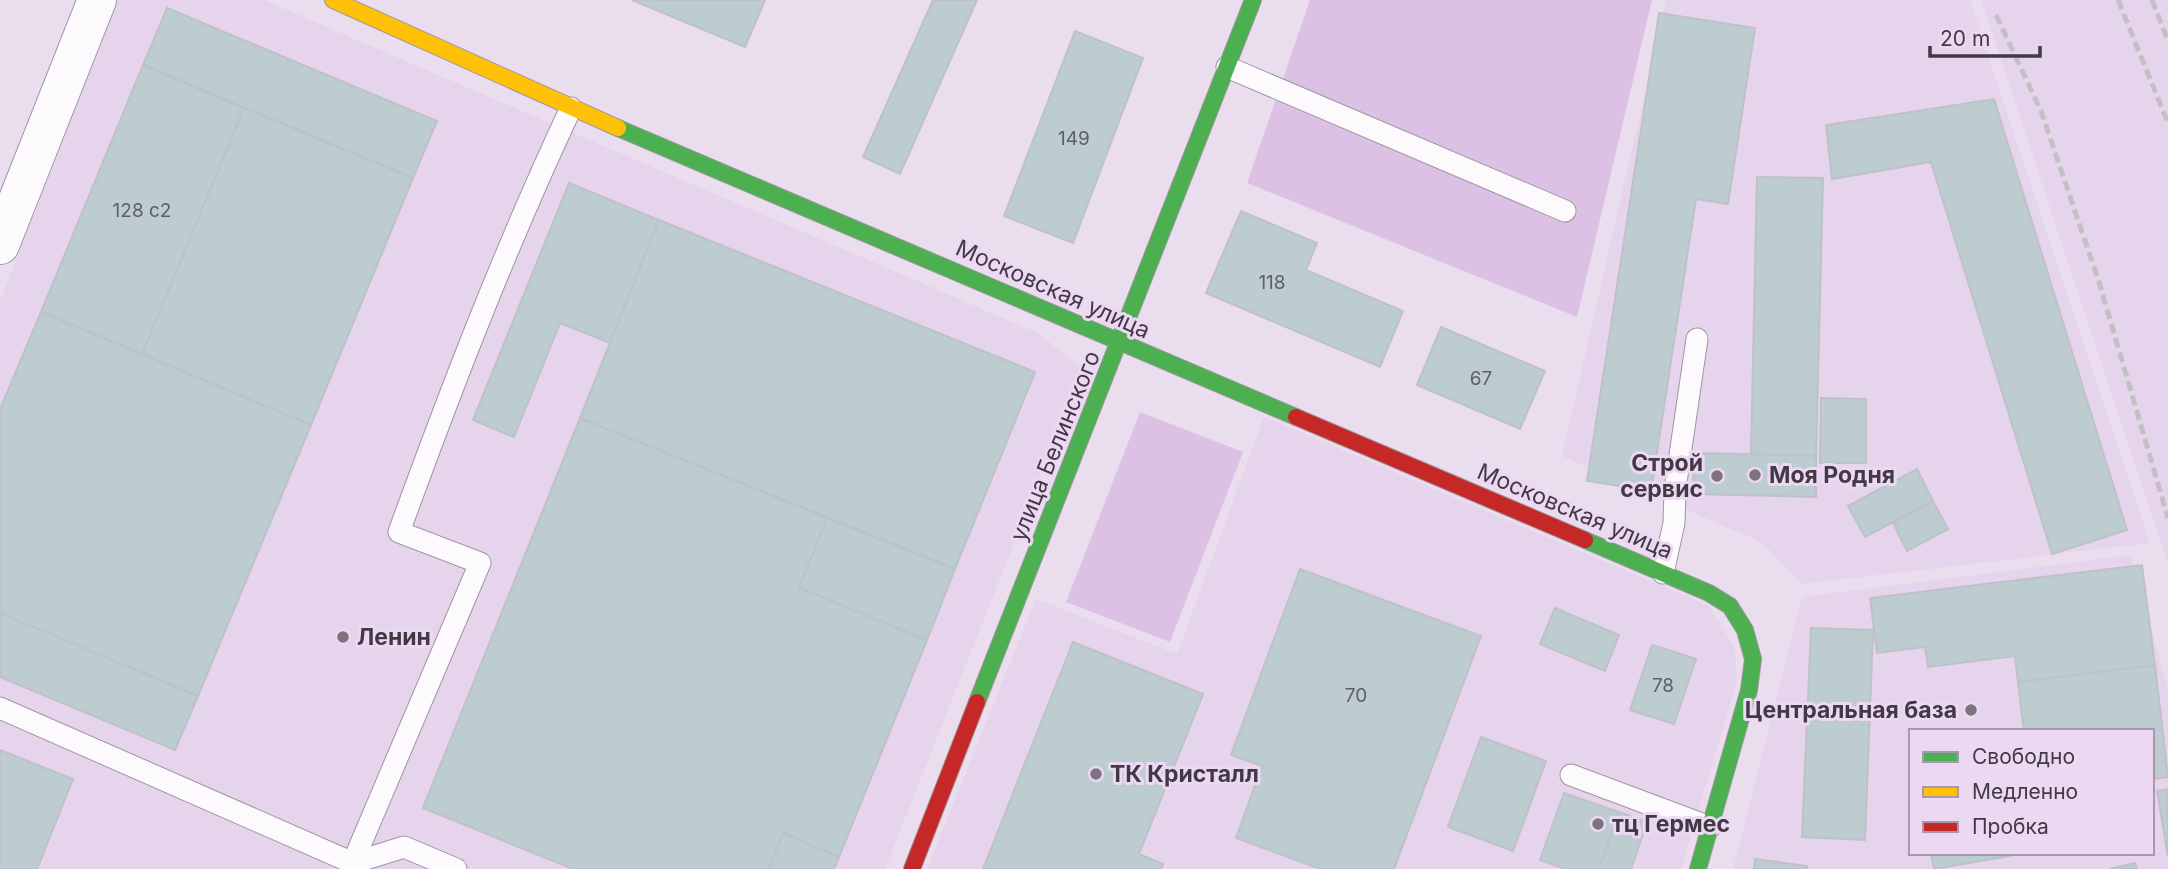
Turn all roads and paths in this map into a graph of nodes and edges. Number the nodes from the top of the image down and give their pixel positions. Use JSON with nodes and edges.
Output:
{"nodes":[{"id":1,"x":97,"y":0,"type":"edge"},
{"id":2,"x":333,"y":0,"type":"edge"},
{"id":3,"x":1252,"y":0,"type":"edge"},
{"id":4,"x":1227,"y":67,"type":"junction"},
{"id":5,"x":571,"y":108,"type":"junction"},
{"id":6,"x":1565,"y":211,"type":"dead end"},
{"id":7,"x":0,"y":245,"type":"edge"},
{"id":8,"x":1697,"y":339,"type":"dead end"},
{"id":9,"x":1120,"y":344,"type":"junction"},
{"id":10,"x":1663,"y":573,"type":"junction"},
{"id":11,"x":0,"y":708,"type":"edge"},
{"id":12,"x":1571,"y":775,"type":"dead end"},
{"id":13,"x":1710,"y":827,"type":"junction"},
{"id":14,"x":352,"y":866,"type":"edge"},
{"id":15,"x":456,"y":869,"type":"edge"},
{"id":16,"x":912,"y":869,"type":"edge"},
{"id":17,"x":1698,"y":869,"type":"edge"}],
"edges":[{"from":1,"to":7,"type":"street"},
{"from":2,"to":5,"type":"street","name":"Московская улица"},
{"from":3,"to":4,"type":"street","name":"улица Белинского"},
{"from":4,"to":6,"type":"lane"},
{"from":4,"to":9,"type":"street","name":"улица Белинского"},
{"from":5,"to":9,"type":"street","name":"Московская улица"},
{"from":5,"to":14,"type":"lane"},
{"from":8,"to":10,"type":"lane"},
{"from":9,"to":10,"type":"street","name":"Московская улица"},
{"from":9,"to":16,"type":"street","name":"улица Белинского"},
{"from":10,"to":13,"type":"street","name":"Московская улица"},
{"from":11,"to":14,"type":"lane"},
{"from":12,"to":13,"type":"lane"},
{"from":13,"to":17,"type":"street"},
{"from":14,"to":15,"type":"lane"}]}
